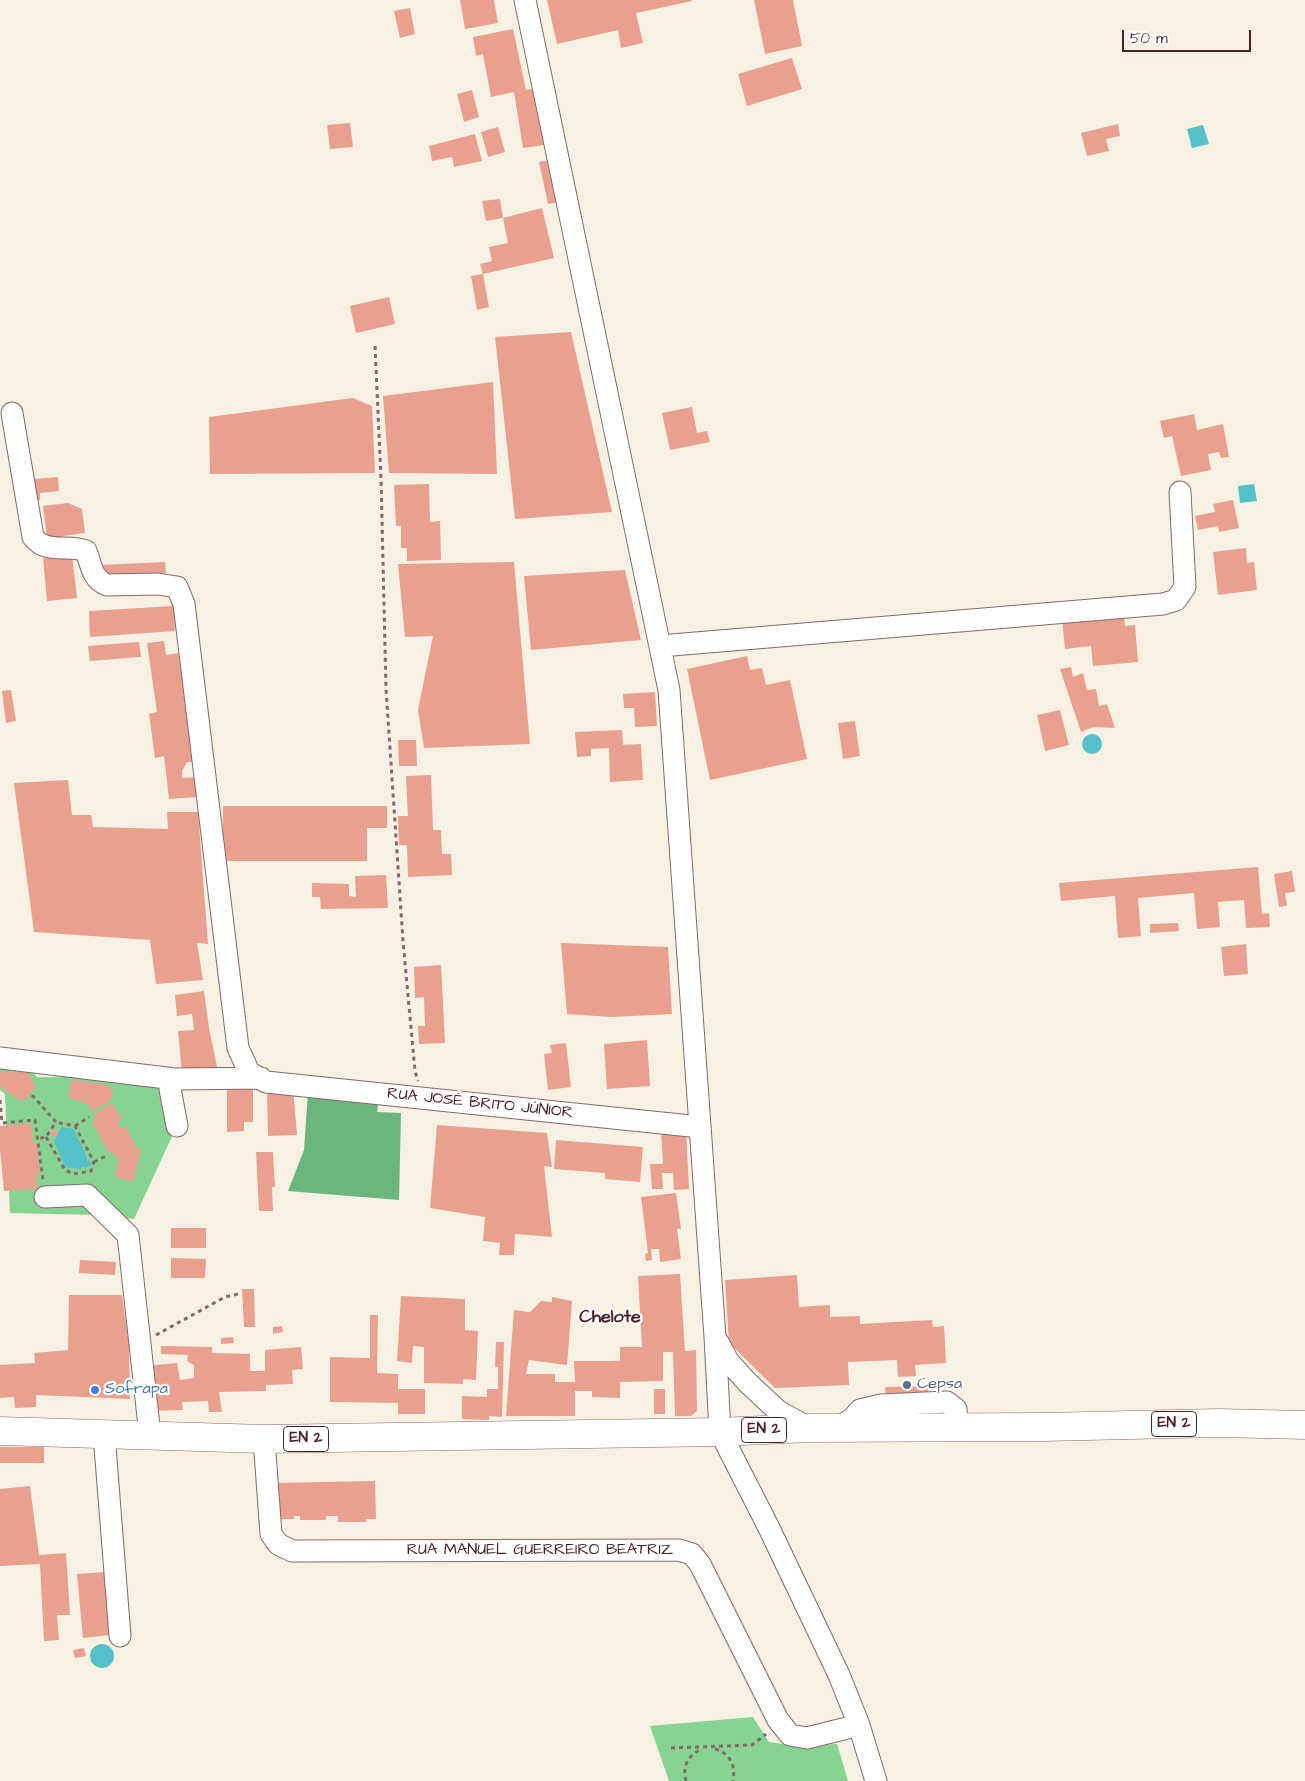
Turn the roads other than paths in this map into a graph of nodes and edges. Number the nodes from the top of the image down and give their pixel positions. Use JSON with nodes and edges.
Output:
{"nodes":[{"id":1,"x":525,"y":0,"type":"edge"},
{"id":2,"x":12,"y":413,"type":"dead end"},
{"id":3,"x":1180,"y":492,"type":"dead end"},
{"id":4,"x":660,"y":646,"type":"junction"},
{"id":5,"x":0,"y":1058,"type":"edge"},
{"id":6,"x":261,"y":1078,"type":"junction"},
{"id":7,"x":175,"y":1079,"type":"junction"},
{"id":8,"x":177,"y":1126,"type":"dead end"},
{"id":9,"x":700,"y":1127,"type":"junction"},
{"id":10,"x":45,"y":1197,"type":"road end"},
{"id":11,"x":715,"y":1337,"type":"junction"},
{"id":12,"x":951,"y":1413,"type":"junction"},
{"id":13,"x":1305,"y":1425,"type":"edge"},
{"id":14,"x":809,"y":1428,"type":"junction"},
{"id":15,"x":838,"y":1428,"type":"junction"},
{"id":16,"x":0,"y":1431,"type":"edge"},
{"id":17,"x":720,"y":1432,"type":"junction"},
{"id":18,"x":104,"y":1434,"type":"junction"},
{"id":19,"x":150,"y":1435,"type":"junction"},
{"id":20,"x":264,"y":1439,"type":"junction"},
{"id":21,"x":120,"y":1636,"type":"dead end"},
{"id":22,"x":859,"y":1725,"type":"junction"},
{"id":23,"x":876,"y":1781,"type":"edge"}],
"edges":[{"from":1,"to":4,"type":"street"},
{"from":2,"to":6,"type":"street"},
{"from":3,"to":4,"type":"street"},
{"from":4,"to":9,"type":"street"},
{"from":5,"to":7,"type":"street","name":"RUA JOSÉ BRITO JÚNIOR"},
{"from":6,"to":7,"type":"street","name":"RUA JOSÉ BRITO JÚNIOR"},
{"from":6,"to":9,"type":"street","name":"RUA JOSÉ BRITO JÚNIOR"},
{"from":7,"to":8,"type":"street"},
{"from":9,"to":11,"type":"street"},
{"from":10,"to":19,"type":"street"},
{"from":11,"to":14,"type":"street"},
{"from":11,"to":17,"type":"street"},
{"from":12,"to":13,"type":"main road","number":"EN 2"},
{"from":12,"to":15,"type":"main road","number":"EN 2"},
{"from":12,"to":15,"type":"street"},
{"from":14,"to":15,"type":"main road","number":"EN 2"},
{"from":14,"to":17,"type":"main road","number":"EN 2"},
{"from":16,"to":18,"type":"main road","number":"EN 2"},
{"from":17,"to":20,"type":"main road","number":"EN 2"},
{"from":17,"to":22,"type":"street"},
{"from":18,"to":19,"type":"main road","number":"EN 2"},
{"from":18,"to":21,"type":"street"},
{"from":19,"to":20,"type":"main road","number":"EN 2"},
{"from":20,"to":22,"type":"street","name":"RUA MANUEL GUERREIRO BEATRIZ"},
{"from":22,"to":23,"type":"street"}]}
